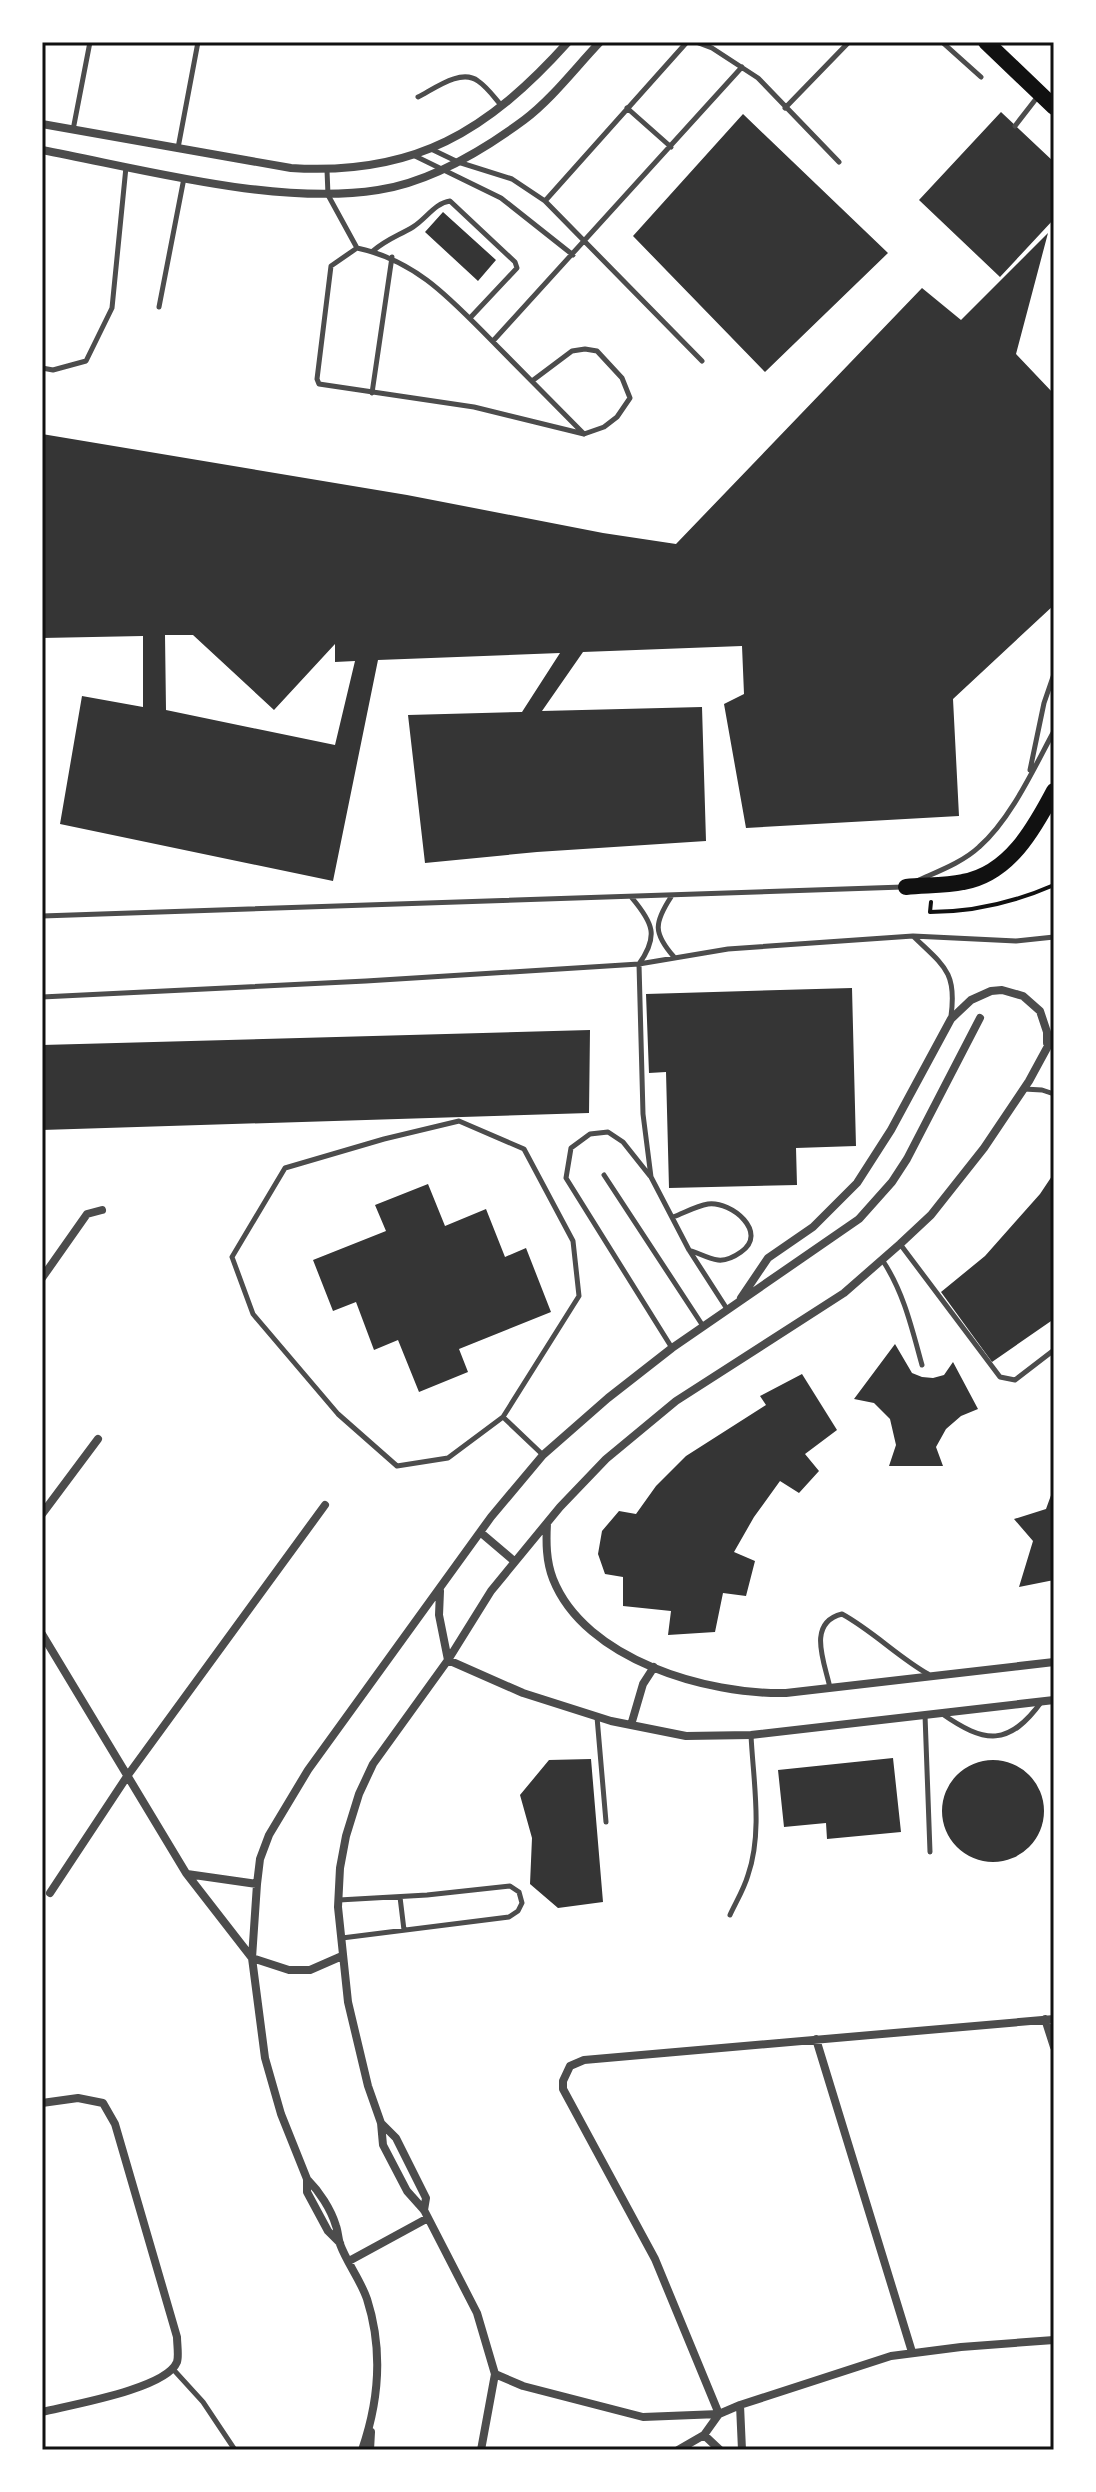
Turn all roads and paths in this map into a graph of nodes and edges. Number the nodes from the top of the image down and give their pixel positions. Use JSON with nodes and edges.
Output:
{"nodes":[{"id":1,"x":90,"y":42,"type":"edge"},
{"id":2,"x":198,"y":42,"type":"edge"},
{"id":3,"x":568,"y":42,"type":"edge"},
{"id":4,"x":600,"y":42,"type":"edge"},
{"id":5,"x":687,"y":42,"type":"edge"},
{"id":6,"x":696,"y":42,"type":"edge"},
{"id":7,"x":849,"y":42,"type":"edge"},
{"id":8,"x":942,"y":42,"type":"edge"},
{"id":9,"x":986,"y":42,"type":"edge"},
{"id":10,"x":710,"y":45,"type":"edge"},
{"id":11,"x":742,"y":67,"type":"junction"},
{"id":12,"x":981,"y":77,"type":"dead end"},
{"id":13,"x":1040,"y":94,"type":"junction"},
{"id":14,"x":418,"y":97,"type":"dead end"},
{"id":15,"x":502,"y":107,"type":"junction"},
{"id":16,"x":1054,"y":107,"type":"edge"},
{"id":17,"x":626,"y":108,"type":"junction"},
{"id":18,"x":785,"y":108,"type":"junction"},
{"id":19,"x":42,"y":124,"type":"edge"},
{"id":20,"x":1015,"y":126,"type":"dead end"},
{"id":21,"x":73,"y":130,"type":"junction"},
{"id":22,"x":671,"y":147,"type":"junction"},
{"id":23,"x":430,"y":148,"type":"junction"},
{"id":24,"x":177,"y":149,"type":"junction"},
{"id":25,"x":42,"y":150,"type":"edge"},
{"id":26,"x":412,"y":155,"type":"junction"},
{"id":27,"x":458,"y":162,"type":"junction"},
{"id":28,"x":839,"y":162,"type":"dead end"},
{"id":29,"x":126,"y":166,"type":"junction"},
{"id":30,"x":443,"y":168,"type":"junction"},
{"id":31,"x":327,"y":170,"type":"junction"},
{"id":32,"x":184,"y":177,"type":"junction"},
{"id":33,"x":328,"y":195,"type":"junction"},
{"id":34,"x":545,"y":201,"type":"junction"},
{"id":35,"x":585,"y":242,"type":"junction"},
{"id":36,"x":357,"y":248,"type":"junction"},
{"id":37,"x":373,"y":251,"type":"junction"},
{"id":38,"x":573,"y":255,"type":"junction"},
{"id":39,"x":392,"y":257,"type":"junction"},
{"id":40,"x":159,"y":307,"type":"dead end"},
{"id":41,"x":470,"y":318,"type":"junction"},
{"id":42,"x":493,"y":341,"type":"junction"},
{"id":43,"x":702,"y":361,"type":"dead end"},
{"id":44,"x":42,"y":368,"type":"edge"},
{"id":45,"x":532,"y":381,"type":"junction"},
{"id":46,"x":372,"y":393,"type":"junction"},
{"id":47,"x":584,"y":434,"type":"junction"},
{"id":48,"x":1054,"y":674,"type":"edge"},
{"id":49,"x":1054,"y":731,"type":"edge"},
{"id":50,"x":1028,"y":778,"type":"junction"},
{"id":51,"x":1054,"y":791,"type":"edge"},
{"id":52,"x":931,"y":885,"type":"junction"},
{"id":53,"x":1054,"y":885,"type":"edge"},
{"id":54,"x":906,"y":887,"type":"junction"},
{"id":55,"x":672,"y":896,"type":"junction"},
{"id":56,"x":631,"y":898,"type":"junction"},
{"id":57,"x":42,"y":916,"type":"edge"},
{"id":58,"x":913,"y":936,"type":"junction"},
{"id":59,"x":1054,"y":937,"type":"edge"},
{"id":60,"x":675,"y":958,"type":"junction"},
{"id":61,"x":639,"y":964,"type":"junction"},
{"id":62,"x":42,"y":997,"type":"edge"},
{"id":63,"x":980,"y":1018,"type":"dead end"},
{"id":64,"x":951,"y":1019,"type":"junction"},
{"id":65,"x":1054,"y":1035,"type":"edge"},
{"id":66,"x":1045,"y":1054,"type":"junction"},
{"id":67,"x":1024,"y":1089,"type":"junction"},
{"id":68,"x":1054,"y":1094,"type":"edge"},
{"id":69,"x":604,"y":1175,"type":"dead end"},
{"id":70,"x":651,"y":1177,"type":"junction"},
{"id":71,"x":102,"y":1210,"type":"dead end"},
{"id":72,"x":673,"y":1217,"type":"junction"},
{"id":73,"x":900,"y":1244,"type":"junction"},
{"id":74,"x":689,"y":1250,"type":"junction"},
{"id":75,"x":883,"y":1261,"type":"junction"},
{"id":76,"x":42,"y":1278,"type":"edge"},
{"id":77,"x":739,"y":1303,"type":"junction"},
{"id":78,"x":727,"y":1309,"type":"junction"},
{"id":79,"x":703,"y":1326,"type":"junction"},
{"id":80,"x":672,"y":1348,"type":"junction"},
{"id":81,"x":1054,"y":1350,"type":"edge"},
{"id":82,"x":922,"y":1365,"type":"dead end"},
{"id":83,"x":503,"y":1417,"type":"junction"},
{"id":84,"x":98,"y":1439,"type":"dead end"},
{"id":85,"x":543,"y":1455,"type":"junction"},
{"id":86,"x":325,"y":1505,"type":"dead end"},
{"id":87,"x":42,"y":1514,"type":"edge"},
{"id":88,"x":547,"y":1521,"type":"junction"},
{"id":89,"x":480,"y":1532,"type":"junction"},
{"id":90,"x":514,"y":1561,"type":"junction"},
{"id":91,"x":440,"y":1589,"type":"junction"},
{"id":92,"x":43,"y":1638,"type":"edge"},
{"id":93,"x":448,"y":1660,"type":"junction"},
{"id":94,"x":1054,"y":1662,"type":"edge"},
{"id":95,"x":654,"y":1667,"type":"junction"},
{"id":96,"x":933,"y":1677,"type":"junction"},
{"id":97,"x":830,"y":1688,"type":"junction"},
{"id":98,"x":1054,"y":1700,"type":"edge"},
{"id":99,"x":1042,"y":1701,"type":"junction"},
{"id":100,"x":940,"y":1713,"type":"junction"},
{"id":101,"x":925,"y":1715,"type":"junction"},
{"id":102,"x":597,"y":1717,"type":"junction"},
{"id":103,"x":631,"y":1725,"type":"junction"},
{"id":104,"x":751,"y":1735,"type":"junction"},
{"id":105,"x":128,"y":1775,"type":"junction"},
{"id":106,"x":606,"y":1822,"type":"dead end"},
{"id":107,"x":930,"y":1852,"type":"dead end"},
{"id":108,"x":186,"y":1873,"type":"junction"},
{"id":109,"x":257,"y":1884,"type":"junction"},
{"id":110,"x":50,"y":1893,"type":"dead end"},
{"id":111,"x":400,"y":1897,"type":"junction"},
{"id":112,"x":339,"y":1900,"type":"junction"},
{"id":113,"x":730,"y":1915,"type":"dead end"},
{"id":114,"x":404,"y":1930,"type":"junction"},
{"id":115,"x":341,"y":1938,"type":"junction"},
{"id":116,"x":342,"y":1956,"type":"junction"},
{"id":117,"x":252,"y":1958,"type":"junction"},
{"id":118,"x":1050,"y":2019,"type":"edge"},
{"id":119,"x":816,"y":2039,"type":"junction"},
{"id":120,"x":1054,"y":2047,"type":"edge"},
{"id":121,"x":42,"y":2103,"type":"edge"},
{"id":122,"x":381,"y":2123,"type":"junction"},
{"id":123,"x":426,"y":2214,"type":"junction"},
{"id":124,"x":349,"y":2261,"type":"junction"},
{"id":125,"x":1054,"y":2340,"type":"edge"},
{"id":126,"x":912,"y":2352,"type":"junction"},
{"id":127,"x":172,"y":2368,"type":"junction"},
{"id":128,"x":495,"y":2374,"type":"junction"},
{"id":129,"x":740,"y":2405,"type":"junction"},
{"id":130,"x":42,"y":2412,"type":"edge"},
{"id":131,"x":719,"y":2414,"type":"junction"},
{"id":132,"x":371,"y":2423,"type":"junction"},
{"id":133,"x":704,"y":2435,"type":"junction"},
{"id":134,"x":235,"y":2450,"type":"edge"},
{"id":135,"x":362,"y":2450,"type":"edge"},
{"id":136,"x":370,"y":2450,"type":"edge"},
{"id":137,"x":481,"y":2450,"type":"edge"},
{"id":138,"x":678,"y":2450,"type":"edge"},
{"id":139,"x":720,"y":2450,"type":"edge"},
{"id":140,"x":742,"y":2450,"type":"edge"}],
"edges":[{"from":1,"to":21,"type":"lane"},
{"from":2,"to":24,"type":"lane"},
{"from":3,"to":15,"type":"street"},
{"from":4,"to":27,"type":"street"},
{"from":5,"to":17,"type":"lane"},
{"from":6,"to":10,"type":"lane"},
{"from":7,"to":18,"type":"lane"},
{"from":8,"to":12,"type":"lane"},
{"from":9,"to":13,"type":"main road"},
{"from":10,"to":11,"type":"lane"},
{"from":11,"to":18,"type":"lane"},
{"from":11,"to":22,"type":"lane"},
{"from":13,"to":16,"type":"main road"},
{"from":13,"to":20,"type":"lane"},
{"from":14,"to":15,"type":"lane"},
{"from":15,"to":23,"type":"street"},
{"from":17,"to":22,"type":"lane"},
{"from":17,"to":34,"type":"lane"},
{"from":18,"to":28,"type":"lane"},
{"from":19,"to":21,"type":"street"},
{"from":21,"to":24,"type":"street"},
{"from":22,"to":35,"type":"lane"},
{"from":23,"to":26,"type":"street"},
{"from":23,"to":27,"type":"lane"},
{"from":24,"to":31,"type":"street"},
{"from":25,"to":29,"type":"street"},
{"from":26,"to":30,"type":"lane"},
{"from":26,"to":31,"type":"street"},
{"from":27,"to":30,"type":"street"},
{"from":27,"to":34,"type":"lane"},
{"from":29,"to":32,"type":"street"},
{"from":29,"to":44,"type":"lane"},
{"from":30,"to":33,"type":"street"},
{"from":30,"to":38,"type":"lane"},
{"from":31,"to":33,"type":"lane"},
{"from":32,"to":33,"type":"street"},
{"from":32,"to":40,"type":"lane"},
{"from":33,"to":36,"type":"lane"},
{"from":34,"to":35,"type":"lane"},
{"from":35,"to":38,"type":"lane"},
{"from":35,"to":43,"type":"lane"},
{"from":36,"to":37,"type":"lane"},
{"from":36,"to":46,"type":"lane"},
{"from":37,"to":39,"type":"lane"},
{"from":37,"to":41,"type":"lane"},
{"from":38,"to":42,"type":"lane"},
{"from":39,"to":41,"type":"lane"},
{"from":39,"to":46,"type":"lane"},
{"from":41,"to":42,"type":"lane"},
{"from":42,"to":45,"type":"lane"},
{"from":45,"to":47,"type":"lane"},
{"from":45,"to":47,"type":"lane"},
{"from":46,"to":47,"type":"lane"},
{"from":48,"to":50,"type":"lane"},
{"from":49,"to":50,"type":"lane"},
{"from":50,"to":54,"type":"lane"},
{"from":51,"to":52,"type":"main road"},
{"from":52,"to":53,"type":"path"},
{"from":52,"to":54,"type":"main road"},
{"from":54,"to":55,"type":"lane"},
{"from":55,"to":56,"type":"lane"},
{"from":55,"to":60,"type":"lane"},
{"from":56,"to":57,"type":"lane"},
{"from":56,"to":61,"type":"lane"},
{"from":58,"to":59,"type":"lane"},
{"from":58,"to":60,"type":"lane"},
{"from":58,"to":64,"type":"lane"},
{"from":60,"to":61,"type":"lane"},
{"from":61,"to":62,"type":"lane"},
{"from":61,"to":70,"type":"lane"},
{"from":63,"to":77,"type":"street"},
{"from":64,"to":66,"type":"street"},
{"from":64,"to":77,"type":"street"},
{"from":65,"to":66,"type":"street"},
{"from":66,"to":67,"type":"street"},
{"from":67,"to":68,"type":"lane"},
{"from":67,"to":73,"type":"street"},
{"from":69,"to":79,"type":"lane"},
{"from":70,"to":72,"type":"lane"},
{"from":70,"to":80,"type":"lane"},
{"from":71,"to":76,"type":"street"},
{"from":72,"to":74,"type":"lane"},
{"from":72,"to":74,"type":"lane"},
{"from":73,"to":75,"type":"street"},
{"from":73,"to":81,"type":"lane"},
{"from":74,"to":78,"type":"lane"},
{"from":75,"to":82,"type":"lane"},
{"from":75,"to":88,"type":"street"},
{"from":77,"to":78,"type":"street"},
{"from":78,"to":79,"type":"street"},
{"from":79,"to":80,"type":"street"},
{"from":80,"to":85,"type":"street"},
{"from":83,"to":83,"type":"lane"},
{"from":83,"to":85,"type":"lane"},
{"from":84,"to":87,"type":"street"},
{"from":85,"to":89,"type":"street"},
{"from":86,"to":105,"type":"street"},
{"from":88,"to":90,"type":"street"},
{"from":88,"to":95,"type":"street"},
{"from":89,"to":90,"type":"street"},
{"from":89,"to":91,"type":"street"},
{"from":90,"to":93,"type":"street"},
{"from":91,"to":93,"type":"street"},
{"from":91,"to":109,"type":"street"},
{"from":92,"to":105,"type":"street"},
{"from":93,"to":102,"type":"street"},
{"from":93,"to":112,"type":"street"},
{"from":94,"to":96,"type":"street"},
{"from":95,"to":97,"type":"street"},
{"from":95,"to":103,"type":"street"},
{"from":96,"to":97,"type":"street"},
{"from":96,"to":97,"type":"lane"},
{"from":98,"to":99,"type":"street"},
{"from":99,"to":100,"type":"street"},
{"from":99,"to":100,"type":"lane"},
{"from":100,"to":101,"type":"street"},
{"from":101,"to":104,"type":"street"},
{"from":101,"to":107,"type":"lane"},
{"from":102,"to":103,"type":"street"},
{"from":102,"to":106,"type":"lane"},
{"from":103,"to":104,"type":"street"},
{"from":104,"to":113,"type":"lane"},
{"from":105,"to":108,"type":"street"},
{"from":105,"to":110,"type":"street"},
{"from":108,"to":109,"type":"street"},
{"from":108,"to":117,"type":"street"},
{"from":109,"to":117,"type":"street"},
{"from":111,"to":112,"type":"lane"},
{"from":111,"to":114,"type":"lane"},
{"from":111,"to":114,"type":"lane"},
{"from":112,"to":115,"type":"street"},
{"from":114,"to":115,"type":"lane"},
{"from":115,"to":116,"type":"street"},
{"from":116,"to":117,"type":"street"},
{"from":116,"to":122,"type":"street"},
{"from":117,"to":124,"type":"street"},
{"from":118,"to":119,"type":"street"},
{"from":118,"to":120,"type":"street"},
{"from":119,"to":126,"type":"street"},
{"from":119,"to":131,"type":"street"},
{"from":121,"to":127,"type":"street"},
{"from":122,"to":123,"type":"street"},
{"from":122,"to":123,"type":"street"},
{"from":123,"to":124,"type":"street"},
{"from":123,"to":128,"type":"street"},
{"from":124,"to":132,"type":"street"},
{"from":125,"to":126,"type":"street"},
{"from":126,"to":129,"type":"street"},
{"from":127,"to":130,"type":"street"},
{"from":127,"to":134,"type":"lane"},
{"from":128,"to":131,"type":"street"},
{"from":128,"to":137,"type":"street"},
{"from":129,"to":131,"type":"street"},
{"from":129,"to":140,"type":"street"},
{"from":131,"to":133,"type":"street"},
{"from":132,"to":135,"type":"street"},
{"from":132,"to":136,"type":"street"},
{"from":133,"to":138,"type":"street"},
{"from":133,"to":139,"type":"street"}]}
